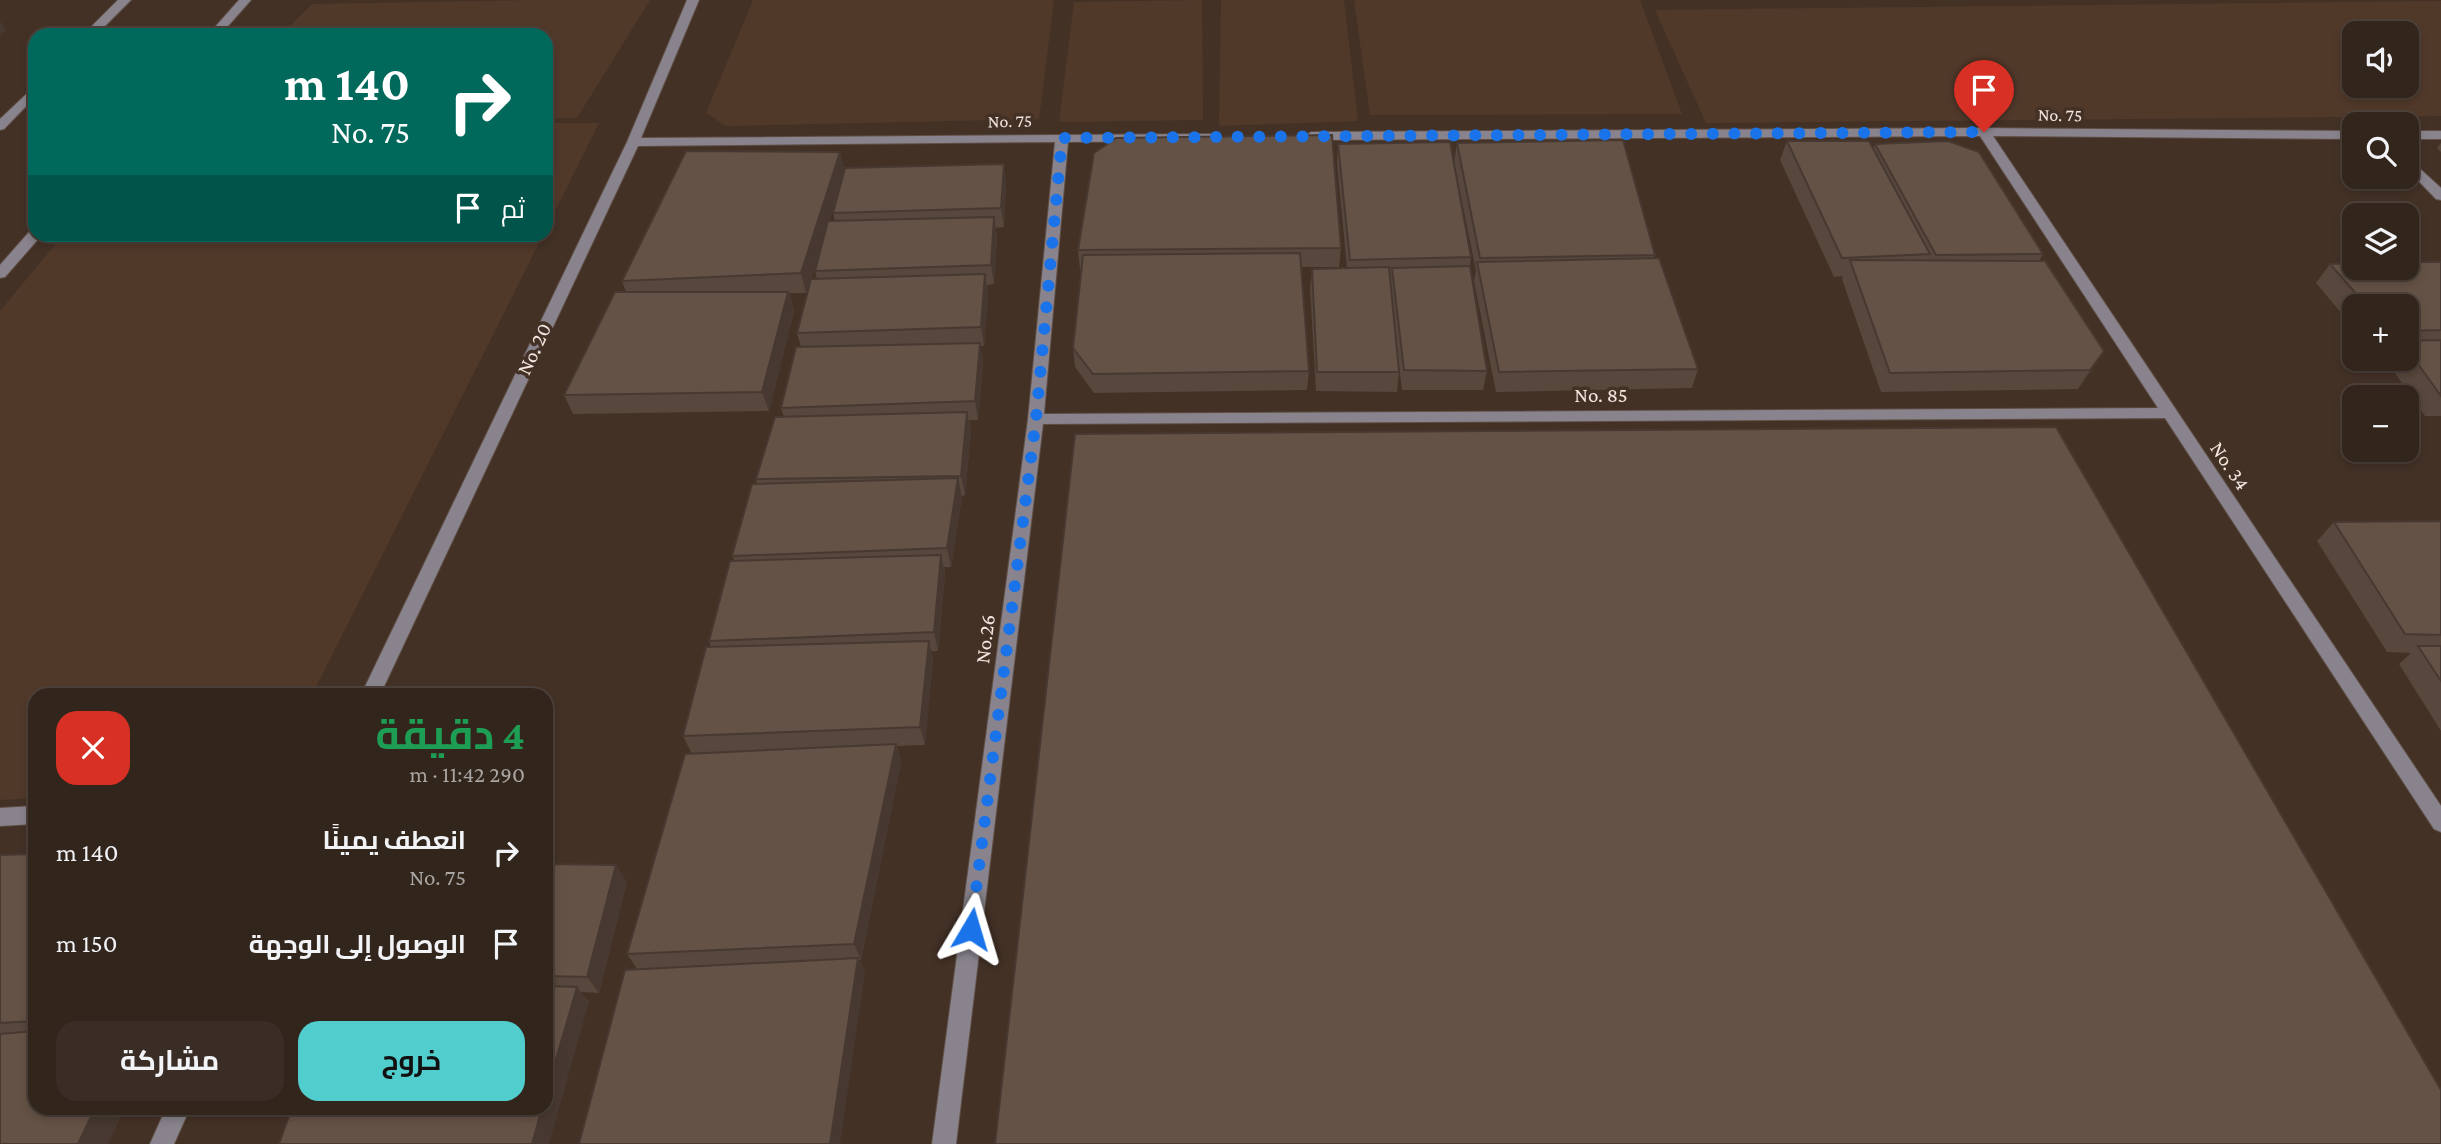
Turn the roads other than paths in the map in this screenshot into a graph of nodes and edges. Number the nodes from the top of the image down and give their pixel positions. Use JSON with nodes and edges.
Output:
{"nodes":[{"id":1,"x":245,"y":0,"type":"edge"},
{"id":2,"x":693,"y":0,"type":"edge"},
{"id":3,"x":123,"y":2,"type":"edge"},
{"id":4,"x":96,"y":28,"type":"edge"},
{"id":5,"x":220,"y":28,"type":"edge"},
{"id":6,"x":28,"y":97,"type":"edge"},
{"id":7,"x":0,"y":126,"type":"edge"},
{"id":8,"x":1984,"y":132,"type":"junction"},
{"id":9,"x":2342,"y":135,"type":"edge"},
{"id":10,"x":2419,"y":135,"type":"edge"},
{"id":11,"x":2441,"y":135,"type":"edge"},
{"id":12,"x":1299,"y":136,"type":"edge"},
{"id":13,"x":1216,"y":137,"type":"edge"},
{"id":14,"x":1062,"y":138,"type":"junction"},
{"id":15,"x":633,"y":142,"type":"junction"},
{"id":16,"x":2419,"y":173,"type":"edge"},
{"id":17,"x":2441,"y":196,"type":"edge"},
{"id":18,"x":28,"y":242,"type":"edge"},
{"id":19,"x":0,"y":274,"type":"edge"},
{"id":20,"x":2168,"y":413,"type":"junction"},
{"id":21,"x":1036,"y":419,"type":"junction"},
{"id":22,"x":373,"y":688,"type":"edge"},
{"id":23,"x":28,"y":815,"type":"edge"},
{"id":24,"x":0,"y":817,"type":"edge"},
{"id":25,"x":2441,"y":824,"type":"edge"},
{"id":26,"x":175,"y":1115,"type":"edge"},
{"id":27,"x":162,"y":1144,"type":"edge"},
{"id":28,"x":944,"y":1144,"type":"edge"}],
"edges":[{"from":1,"to":5,"type":"street"},
{"from":2,"to":15,"type":"street","name":"No. 20"},
{"from":3,"to":4,"type":"street"},
{"from":6,"to":7,"type":"street"},
{"from":8,"to":9,"type":"street","name":"No. 75"},
{"from":8,"to":12,"type":"street","name":"No. 75"},
{"from":8,"to":20,"type":"street","name":"No. 34"},
{"from":10,"to":11,"type":"street"},
{"from":13,"to":14,"type":"street","name":"No. 75"},
{"from":14,"to":15,"type":"street","name":"No. 75"},
{"from":14,"to":21,"type":"street","name":"No.26"},
{"from":15,"to":22,"type":"street","name":"No. 20"},
{"from":16,"to":17,"type":"street"},
{"from":18,"to":19,"type":"street"},
{"from":20,"to":21,"type":"street","name":"No. 85"},
{"from":20,"to":25,"type":"street","name":"No. 34"},
{"from":21,"to":28,"type":"street","name":"No.26"},
{"from":23,"to":24,"type":"street"},
{"from":26,"to":27,"type":"street"}]}
